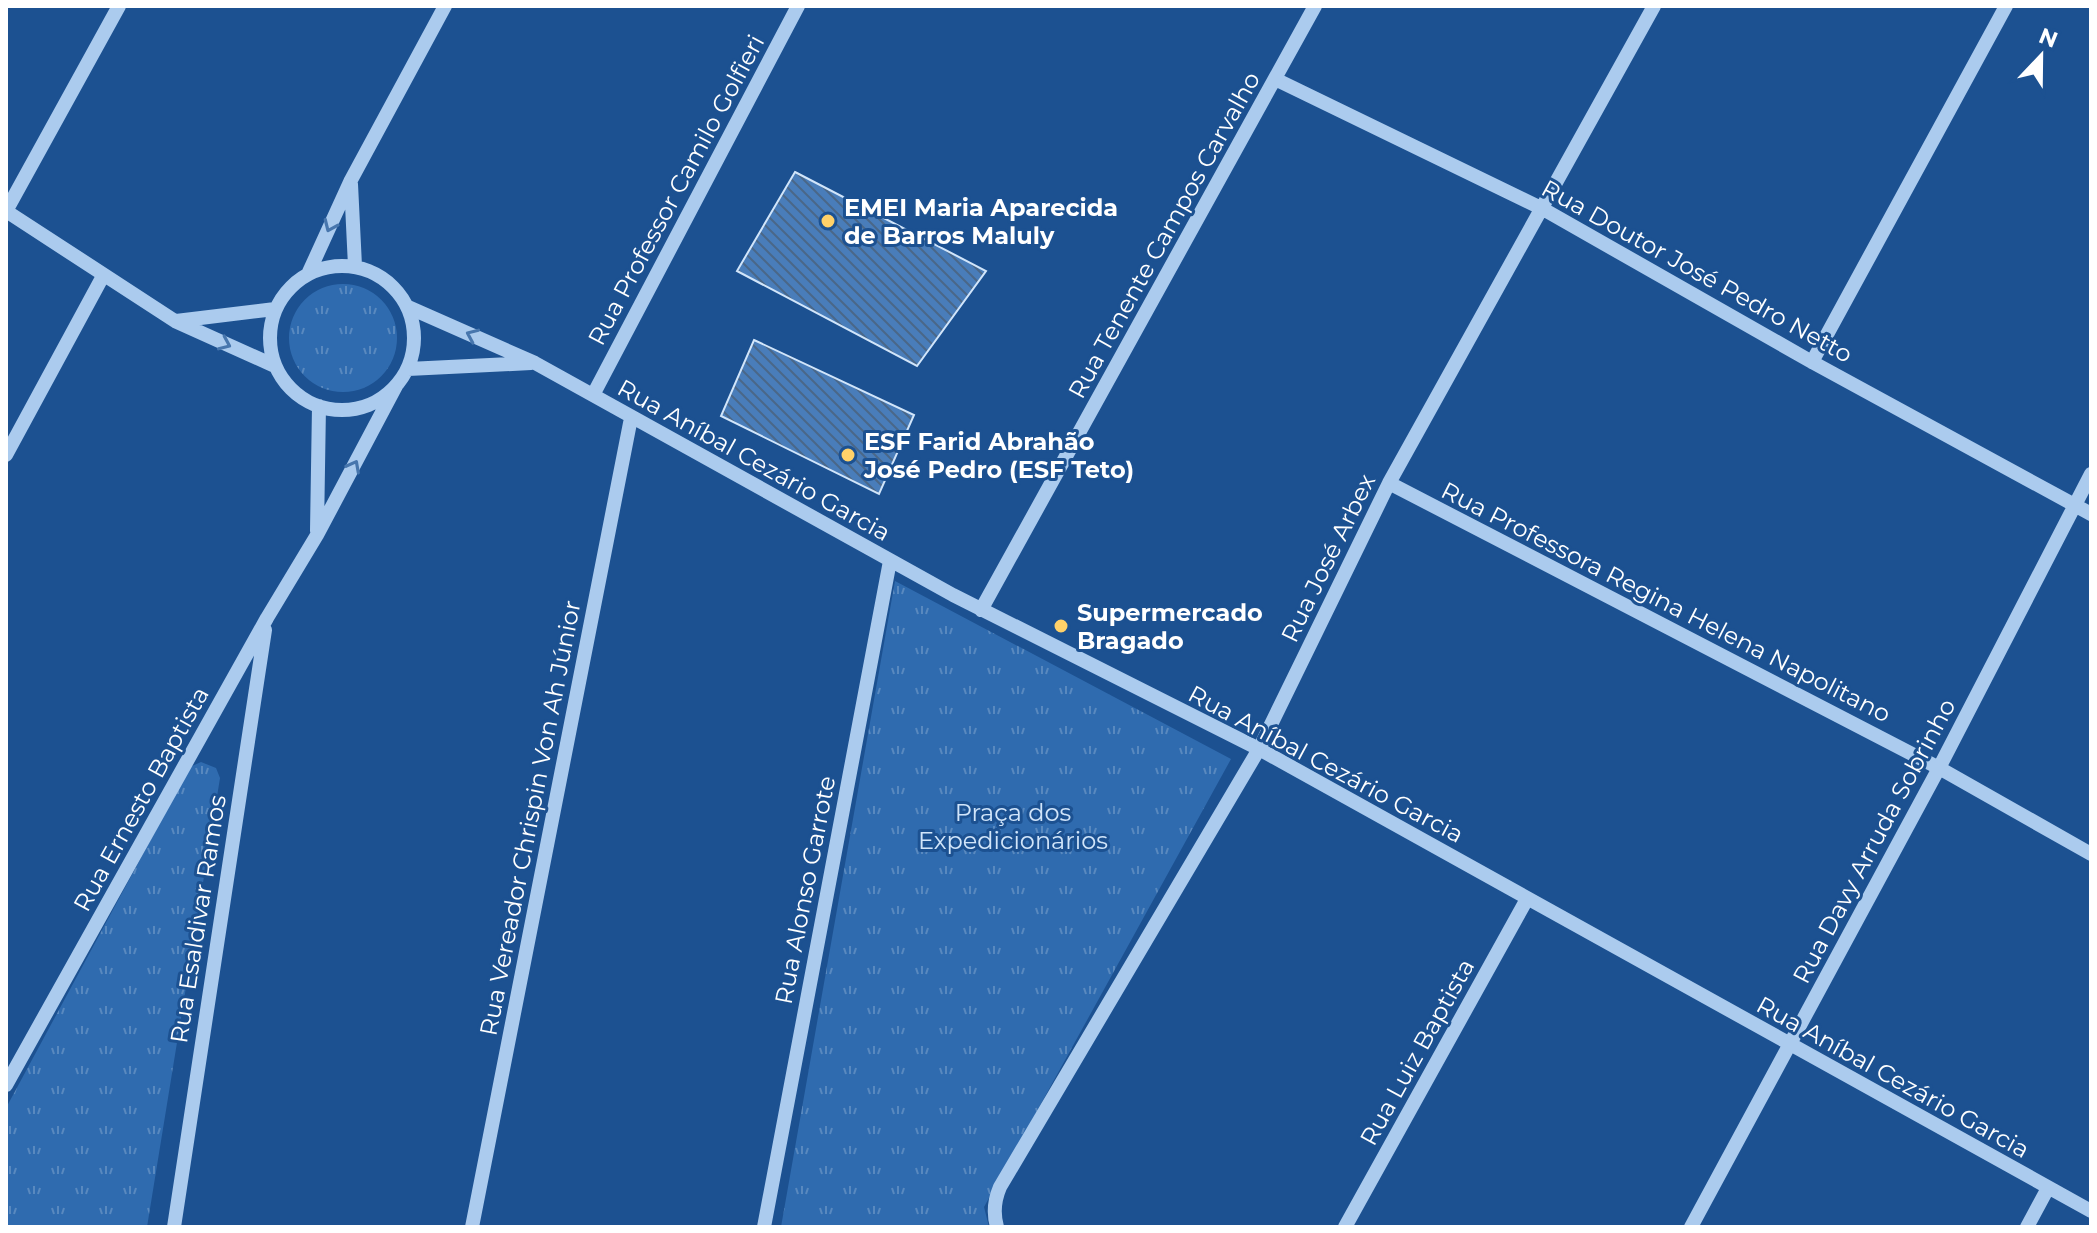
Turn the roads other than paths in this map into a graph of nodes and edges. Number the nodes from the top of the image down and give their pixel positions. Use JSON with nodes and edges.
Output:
{"nodes":[{"id":1,"x":119,"y":6,"type":"edge"},
{"id":2,"x":445,"y":6,"type":"edge"},
{"id":3,"x":798,"y":6,"type":"edge"},
{"id":4,"x":1315,"y":6,"type":"edge"},
{"id":5,"x":1654,"y":6,"type":"edge"},
{"id":6,"x":2006,"y":6,"type":"edge"},
{"id":7,"x":1275,"y":79,"type":"junction"},
{"id":8,"x":351,"y":180,"type":"junction"},
{"id":9,"x":1543,"y":209,"type":"junction"},
{"id":10,"x":6,"y":211,"type":"edge"},
{"id":11,"x":355,"y":266,"type":"junction"},
{"id":12,"x":309,"y":272,"type":"junction"},
{"id":13,"x":103,"y":276,"type":"junction"},
{"id":14,"x":408,"y":307,"type":"junction"},
{"id":15,"x":275,"y":309,"type":"junction"},
{"id":16,"x":175,"y":321,"type":"junction"},
{"id":17,"x":1812,"y":362,"type":"junction"},
{"id":18,"x":535,"y":363,"type":"junction"},
{"id":19,"x":275,"y":366,"type":"junction"},
{"id":20,"x":408,"y":369,"type":"junction"},
{"id":21,"x":396,"y":386,"type":"junction"},
{"id":22,"x":593,"y":395,"type":"junction"},
{"id":23,"x":319,"y":406,"type":"junction"},
{"id":24,"x":631,"y":418,"type":"junction"},
{"id":25,"x":6,"y":455,"type":"edge"},
{"id":26,"x":2091,"y":474,"type":"edge"},
{"id":27,"x":1389,"y":483,"type":"junction"},
{"id":28,"x":2074,"y":505,"type":"junction"},
{"id":29,"x":2091,"y":514,"type":"edge"},
{"id":30,"x":317,"y":535,"type":"junction"},
{"id":31,"x":890,"y":561,"type":"junction"},
{"id":32,"x":981,"y":610,"type":"junction"},
{"id":33,"x":267,"y":618,"type":"junction"},
{"id":34,"x":1259,"y":749,"type":"junction"},
{"id":35,"x":1939,"y":768,"type":"junction"},
{"id":36,"x":2091,"y":854,"type":"edge"},
{"id":37,"x":1527,"y":899,"type":"junction"},
{"id":38,"x":1792,"y":1045,"type":"junction"},
{"id":39,"x":6,"y":1085,"type":"edge"},
{"id":40,"x":2048,"y":1188,"type":"junction"},
{"id":41,"x":2091,"y":1211,"type":"edge"},
{"id":42,"x":174,"y":1227,"type":"edge"},
{"id":43,"x":472,"y":1227,"type":"edge"},
{"id":44,"x":764,"y":1227,"type":"edge"},
{"id":45,"x":997,"y":1227,"type":"edge"},
{"id":46,"x":1345,"y":1227,"type":"edge"},
{"id":47,"x":1691,"y":1227,"type":"edge"},
{"id":48,"x":2027,"y":1227,"type":"edge"}],
"edges":[{"from":1,"to":10,"type":"street"},
{"from":2,"to":8,"type":"street"},
{"from":3,"to":22,"type":"street","name":"Rua Professor Camilo Golfieri"},
{"from":4,"to":7,"type":"street","name":"Rua Tenente Campos Carvalho"},
{"from":5,"to":9,"type":"street","name":"Rua José Arbex"},
{"from":6,"to":17,"type":"street"},
{"from":7,"to":9,"type":"street","name":"Rua Doutor José Pedro Netto"},
{"from":7,"to":32,"type":"street","name":"Rua Tenente Campos Carvalho"},
{"from":8,"to":11,"type":"street"},
{"from":8,"to":12,"type":"street","one_way":true},
{"from":9,"to":17,"type":"street","name":"Rua Doutor José Pedro Netto"},
{"from":9,"to":27,"type":"street","name":"Rua José Arbex"},
{"from":10,"to":13,"type":"street"},
{"from":11,"to":12,"type":"street"},
{"from":11,"to":14,"type":"street"},
{"from":12,"to":15,"type":"street"},
{"from":13,"to":16,"type":"street"},
{"from":13,"to":25,"type":"street"},
{"from":18,"to":14,"type":"street","name":"Rua Aníbal Cezário Garcia","one_way":true},
{"from":14,"to":20,"type":"street"},
{"from":15,"to":16,"type":"street"},
{"from":15,"to":19,"type":"street"},
{"from":16,"to":19,"type":"street","one_way":true},
{"from":17,"to":28,"type":"street","name":"Rua Doutor José Pedro Netto"},
{"from":18,"to":20,"type":"street"},
{"from":18,"to":22,"type":"street","name":"Rua Aníbal Cezário Garcia"},
{"from":19,"to":23,"type":"street"},
{"from":20,"to":21,"type":"street"},
{"from":21,"to":23,"type":"street"},
{"from":30,"to":21,"type":"street","name":"Rua Ernesto Baptista","one_way":true},
{"from":22,"to":24,"type":"street","name":"Rua Aníbal Cezário Garcia"},
{"from":23,"to":30,"type":"street"},
{"from":24,"to":31,"type":"street","name":"Rua Aníbal Cezário Garcia"},
{"from":24,"to":43,"type":"street","name":"Rua Vereador Chrispin Von Ah Júnior"},
{"from":26,"to":28,"type":"street","name":"Rua Davy Arruda Sobrinho"},
{"from":27,"to":34,"type":"street","name":"Rua José Arbex"},
{"from":27,"to":35,"type":"street","name":"Rua Professora Regina Helena Napolitano"},
{"from":28,"to":29,"type":"street","name":"Rua Doutor José Pedro Netto"},
{"from":28,"to":35,"type":"street","name":"Rua Davy Arruda Sobrinho"},
{"from":30,"to":33,"type":"street","name":"Rua Ernesto Baptista"},
{"from":31,"to":32,"type":"street","name":"Rua Aníbal Cezário Garcia"},
{"from":31,"to":44,"type":"street","name":"Rua Alonso Garrote"},
{"from":32,"to":34,"type":"street","name":"Rua Aníbal Cezário Garcia"},
{"from":33,"to":39,"type":"street","name":"Rua Ernesto Baptista"},
{"from":33,"to":42,"type":"street","name":"Rua Esaldivar Ramos"},
{"from":34,"to":37,"type":"street","name":"Rua Aníbal Cezário Garcia"},
{"from":34,"to":45,"type":"street","name":"Rua José Arbex"},
{"from":35,"to":36,"type":"street","name":"Rua Professora Regina Helena Napolitano"},
{"from":35,"to":38,"type":"street","name":"Rua Davy Arruda Sobrinho"},
{"from":37,"to":38,"type":"street","name":"Rua Aníbal Cezário Garcia"},
{"from":37,"to":46,"type":"street","name":"Rua Luiz Baptista"},
{"from":38,"to":40,"type":"street","name":"Rua Aníbal Cezário Garcia"},
{"from":38,"to":47,"type":"street","name":"Rua Davy Arruda Sobrinho"},
{"from":40,"to":41,"type":"street","name":"Rua Aníbal Cezário Garcia"},
{"from":40,"to":48,"type":"street"}]}
